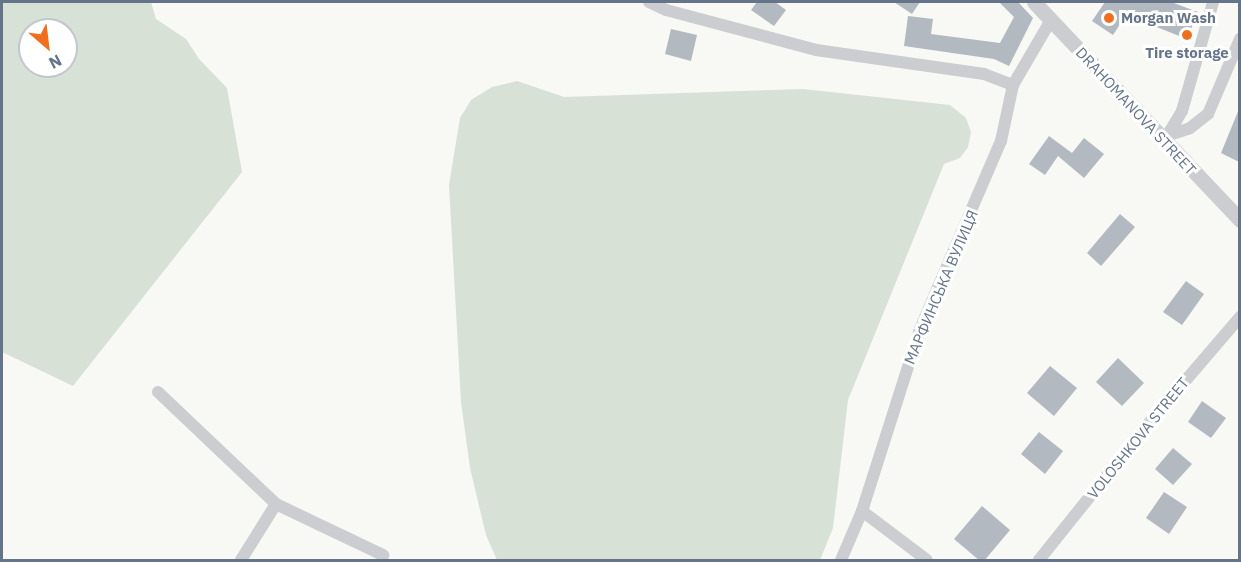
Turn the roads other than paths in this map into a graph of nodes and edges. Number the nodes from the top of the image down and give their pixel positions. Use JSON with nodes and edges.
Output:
{"nodes":[{"id":1,"x":650,"y":2,"type":"edge"},
{"id":2,"x":1034,"y":2,"type":"edge"},
{"id":3,"x":1213,"y":2,"type":"edge"},
{"id":4,"x":1051,"y":20,"type":"junction"},
{"id":5,"x":1239,"y":39,"type":"edge"},
{"id":6,"x":1013,"y":85,"type":"junction"},
{"id":7,"x":1167,"y":138,"type":"junction"},
{"id":8,"x":1239,"y":220,"type":"edge"},
{"id":9,"x":1239,"y":317,"type":"edge"},
{"id":10,"x":158,"y":392,"type":"dead end"},
{"id":11,"x":276,"y":504,"type":"junction"},
{"id":12,"x":862,"y":511,"type":"junction"},
{"id":13,"x":383,"y":555,"type":"dead end"},
{"id":14,"x":242,"y":561,"type":"edge"},
{"id":15,"x":841,"y":561,"type":"edge"},
{"id":16,"x":927,"y":561,"type":"edge"},
{"id":17,"x":1040,"y":561,"type":"edge"}],
"edges":[{"from":1,"to":6,"type":"street"},
{"from":2,"to":4,"type":"street","name":"DRAHOMANOVA STREET"},
{"from":3,"to":7,"type":"street"},
{"from":4,"to":6,"type":"street","name":"МАРФИНСЬКА ВУЛИЦЯ"},
{"from":4,"to":7,"type":"street","name":"DRAHOMANOVA STREET"},
{"from":5,"to":7,"type":"street"},
{"from":6,"to":12,"type":"street","name":"МАРФИНСЬКА ВУЛИЦЯ"},
{"from":7,"to":8,"type":"street","name":"DRAHOMANOVA STREET"},
{"from":9,"to":17,"type":"street","name":"VOLOSHKOVA STREET"},
{"from":10,"to":11,"type":"street"},
{"from":11,"to":13,"type":"street"},
{"from":11,"to":14,"type":"street"},
{"from":12,"to":15,"type":"street","name":"МАРФИНСЬКА ВУЛИЦЯ"},
{"from":12,"to":16,"type":"street"}]}
